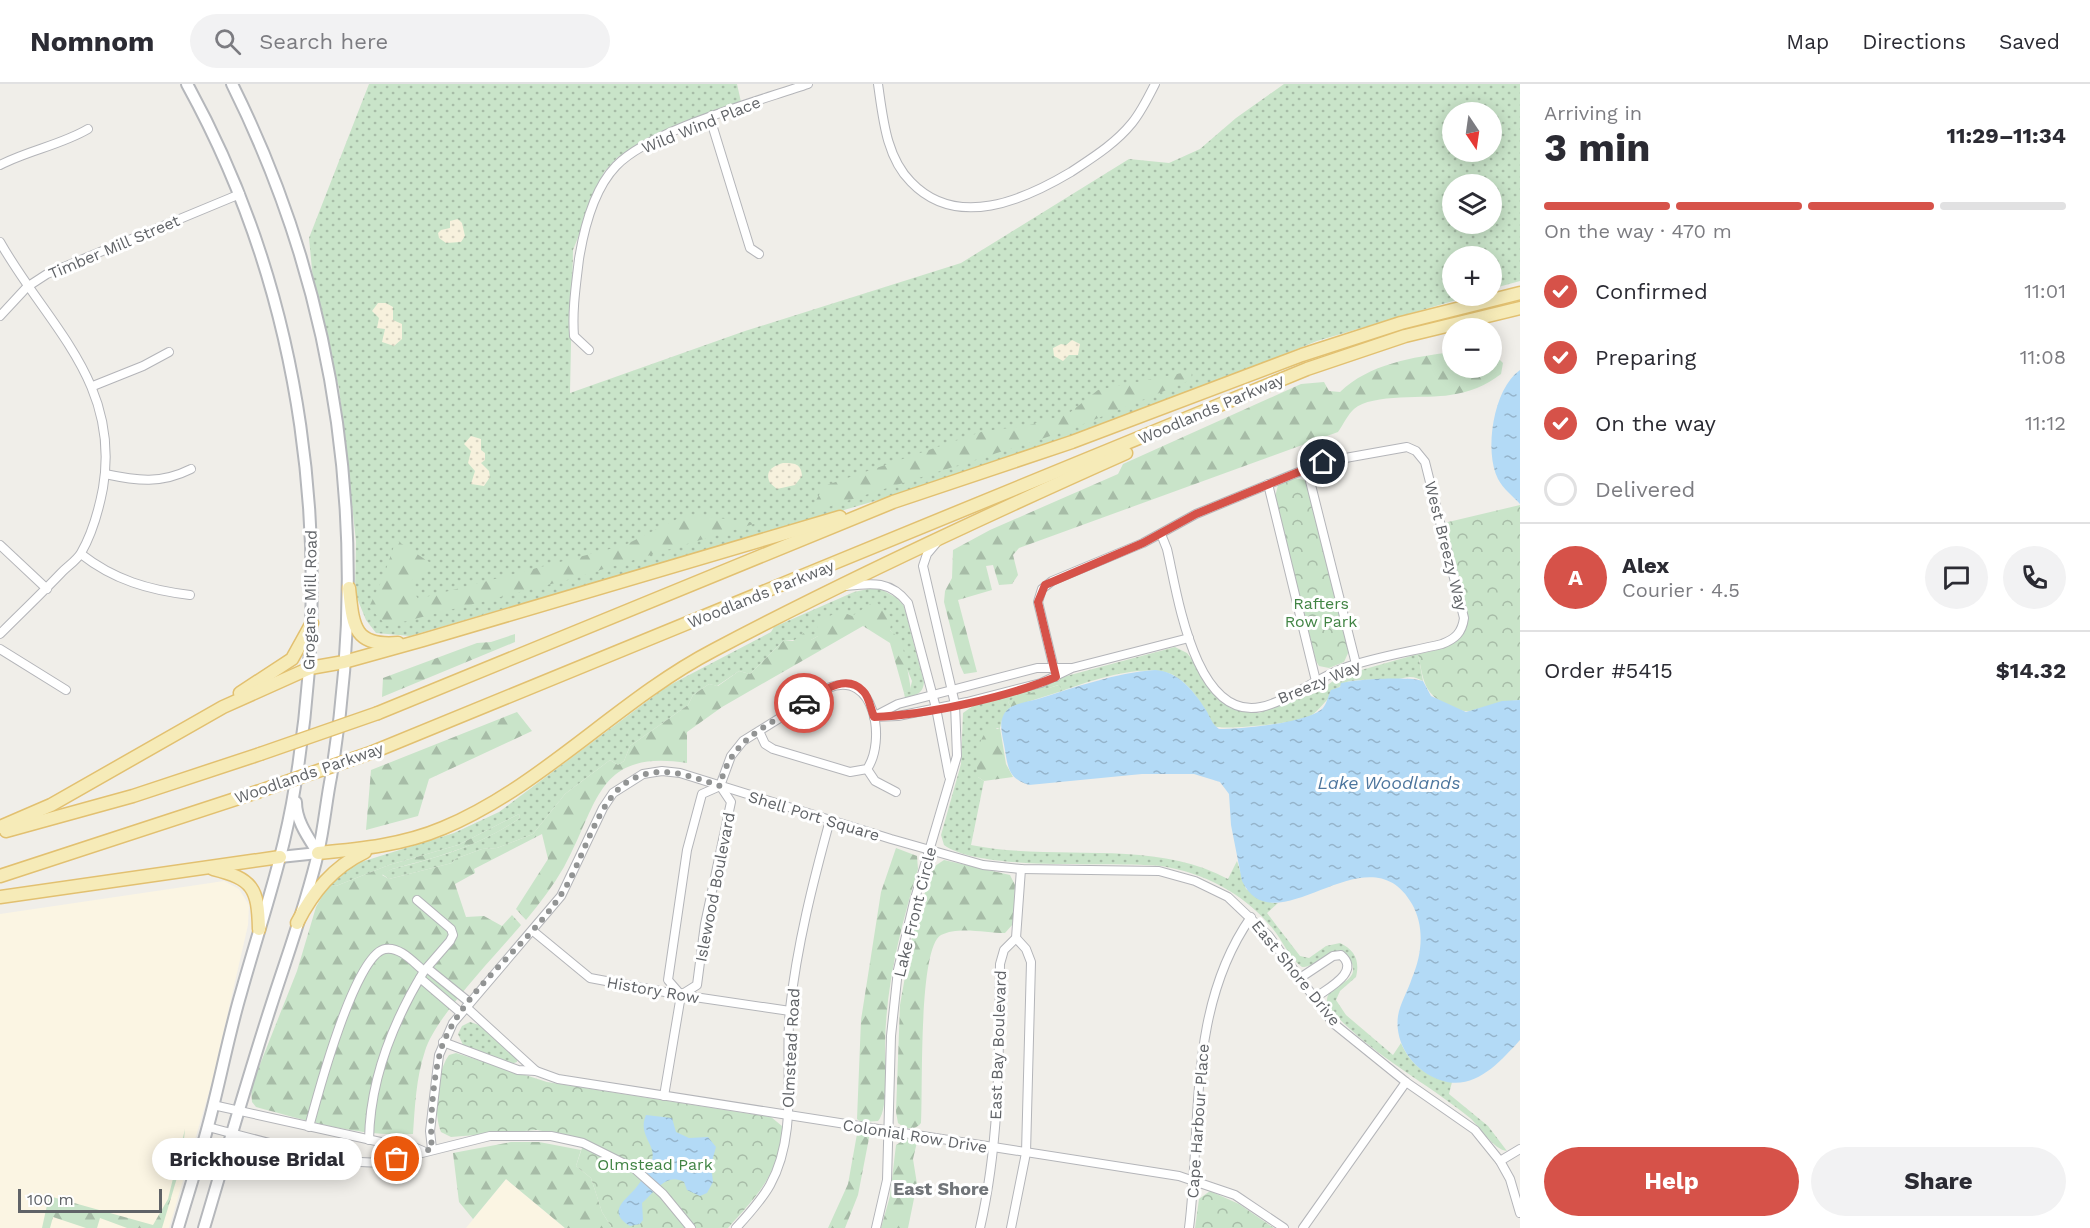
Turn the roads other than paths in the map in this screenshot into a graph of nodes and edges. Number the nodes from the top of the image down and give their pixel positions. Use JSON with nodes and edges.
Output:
{"nodes":[{"id":1,"x":187,"y":84,"type":"edge"},
{"id":2,"x":232,"y":84,"type":"edge"},
{"id":3,"x":808,"y":84,"type":"edge"},
{"id":4,"x":878,"y":84,"type":"edge"},
{"id":5,"x":1155,"y":84,"type":"edge"},
{"id":6,"x":710,"y":118,"type":"junction"},
{"id":7,"x":88,"y":129,"type":"dead end"},
{"id":8,"x":0,"y":165,"type":"edge"},
{"id":9,"x":240,"y":195,"type":"junction"},
{"id":10,"x":0,"y":242,"type":"edge"},
{"id":11,"x":759,"y":254,"type":"dead end"},
{"id":12,"x":27,"y":287,"type":"junction"},
{"id":13,"x":1517,"y":294,"type":"edge"},
{"id":14,"x":1518,"y":309,"type":"edge"},
{"id":15,"x":0,"y":316,"type":"edge"},
{"id":16,"x":589,"y":350,"type":"dead end"},
{"id":17,"x":169,"y":352,"type":"dead end"},
{"id":18,"x":93,"y":386,"type":"junction"},
{"id":19,"x":1221,"y":405,"type":"junction"},
{"id":20,"x":191,"y":469,"type":"dead end"},
{"id":21,"x":1307,"y":469,"type":"junction"},
{"id":22,"x":105,"y":474,"type":"junction"},
{"id":23,"x":1268,"y":484,"type":"junction"},
{"id":24,"x":893,"y":502,"type":"junction"},
{"id":25,"x":1161,"y":534,"type":"junction"},
{"id":26,"x":942,"y":536,"type":"junction"},
{"id":27,"x":0,"y":545,"type":"edge"},
{"id":28,"x":81,"y":554,"type":"junction"},
{"id":29,"x":843,"y":586,"type":"junction"},
{"id":30,"x":349,"y":588,"type":"junction"},
{"id":31,"x":47,"y":589,"type":"junction"},
{"id":32,"x":190,"y":595,"type":"dead end"},
{"id":33,"x":312,"y":623,"type":"junction"},
{"id":34,"x":0,"y":634,"type":"edge"},
{"id":35,"x":1189,"y":638,"type":"junction"},
{"id":36,"x":423,"y":640,"type":"junction"},
{"id":37,"x":1452,"y":640,"type":"joint"},
{"id":38,"x":0,"y":649,"type":"edge"},
{"id":39,"x":344,"y":662,"type":"junction"},
{"id":40,"x":1356,"y":664,"type":"junction"},
{"id":41,"x":1054,"y":666,"type":"junction"},
{"id":42,"x":310,"y":668,"type":"junction"},
{"id":43,"x":1072,"y":668,"type":"junction"},
{"id":44,"x":1056,"y":677,"type":"junction"},
{"id":45,"x":1316,"y":681,"type":"junction"},
{"id":46,"x":66,"y":690,"type":"dead end"},
{"id":47,"x":952,"y":690,"type":"junction"},
{"id":48,"x":932,"y":695,"type":"junction"},
{"id":49,"x":955,"y":704,"type":"junction"},
{"id":50,"x":223,"y":707,"type":"junction"},
{"id":51,"x":936,"y":708,"type":"junction"},
{"id":52,"x":874,"y":717,"type":"junction"},
{"id":53,"x":759,"y":731,"type":"junction"},
{"id":54,"x":867,"y":769,"type":"junction"},
{"id":55,"x":949,"y":776,"type":"junction"},
{"id":56,"x":720,"y":786,"type":"junction"},
{"id":57,"x":295,"y":787,"type":"junction"},
{"id":58,"x":896,"y":792,"type":"dead end"},
{"id":59,"x":830,"y":820,"type":"junction"},
{"id":60,"x":0,"y":826,"type":"edge"},
{"id":61,"x":0,"y":833,"type":"edge"},
{"id":62,"x":376,"y":848,"type":"junction"},
{"id":63,"x":930,"y":850,"type":"junction"},
{"id":64,"x":318,"y":853,"type":"junction"},
{"id":65,"x":280,"y":857,"type":"junction"},
{"id":66,"x":206,"y":868,"type":"junction"},
{"id":67,"x":1021,"y":868,"type":"junction"},
{"id":68,"x":0,"y":876,"type":"edge"},
{"id":69,"x":0,"y":897,"type":"edge"},
{"id":70,"x":417,"y":900,"type":"dead end"},
{"id":71,"x":1251,"y":917,"type":"junction"},
{"id":72,"x":297,"y":923,"type":"junction"},
{"id":73,"x":259,"y":929,"type":"junction"},
{"id":74,"x":533,"y":931,"type":"junction"},
{"id":75,"x":1016,"y":938,"type":"junction"},
{"id":76,"x":423,"y":972,"type":"junction"},
{"id":77,"x":1300,"y":978,"type":"junction"},
{"id":78,"x":681,"y":995,"type":"junction"},
{"id":79,"x":1315,"y":998,"type":"junction"},
{"id":80,"x":465,"y":1007,"type":"junction"},
{"id":81,"x":790,"y":1011,"type":"junction"},
{"id":82,"x":443,"y":1042,"type":"junction"},
{"id":83,"x":536,"y":1071,"type":"junction"},
{"id":84,"x":1406,"y":1082,"type":"junction"},
{"id":85,"x":664,"y":1096,"type":"junction"},
{"id":86,"x":213,"y":1105,"type":"junction"},
{"id":87,"x":239,"y":1111,"type":"junction"},
{"id":88,"x":787,"y":1116,"type":"junction"},
{"id":89,"x":309,"y":1126,"type":"junction"},
{"id":90,"x":208,"y":1127,"type":"junction"},
{"id":91,"x":889,"y":1131,"type":"junction"},
{"id":92,"x":233,"y":1132,"type":"junction"},
{"id":93,"x":369,"y":1140,"type":"junction"},
{"id":94,"x":994,"y":1148,"type":"junction"},
{"id":95,"x":432,"y":1149,"type":"junction"},
{"id":96,"x":1520,"y":1149,"type":"edge"},
{"id":97,"x":423,"y":1150,"type":"junction"},
{"id":98,"x":1026,"y":1153,"type":"junction"},
{"id":99,"x":1500,"y":1161,"type":"junction"},
{"id":100,"x":1195,"y":1180,"type":"junction"},
{"id":101,"x":1520,"y":1213,"type":"edge"},
{"id":102,"x":178,"y":1228,"type":"edge"},
{"id":103,"x":204,"y":1228,"type":"edge"},
{"id":104,"x":692,"y":1228,"type":"edge"},
{"id":105,"x":736,"y":1228,"type":"edge"},
{"id":106,"x":876,"y":1228,"type":"edge"},
{"id":107,"x":980,"y":1228,"type":"edge"},
{"id":108,"x":1011,"y":1228,"type":"edge"},
{"id":109,"x":1189,"y":1228,"type":"edge"},
{"id":110,"x":1284,"y":1228,"type":"edge"},
{"id":111,"x":1303,"y":1228,"type":"edge"}],
"edges":[{"from":1,"to":9,"type":"main road","name":"Grogans Mill Road"},
{"from":2,"to":30,"type":"main road"},
{"from":3,"to":6,"type":"street","name":"Wild Wind Place"},
{"from":4,"to":5,"type":"street"},
{"from":6,"to":11,"type":"street"},
{"from":6,"to":16,"type":"street","name":"Wild Wind Place"},
{"from":7,"to":8,"type":"street"},
{"from":9,"to":12,"type":"street","name":"Timber Mill Street"},
{"from":9,"to":33,"type":"main road","name":"Grogans Mill Road"},
{"from":10,"to":12,"type":"street"},
{"from":12,"to":15,"type":"street","name":"Timber Mill Street"},
{"from":12,"to":18,"type":"street"},
{"from":13,"to":24,"type":"main road","name":"Woodlands Parkway"},
{"from":14,"to":19,"type":"main road","name":"Woodlands Parkway"},
{"from":17,"to":18,"type":"street"},
{"from":18,"to":22,"type":"street"},
{"from":19,"to":26,"type":"main road"},
{"from":19,"to":68,"type":"main road","name":"Woodlands Parkway","bridge":true},
{"from":20,"to":22,"type":"street"},
{"from":21,"to":23,"type":"street"},
{"from":21,"to":37,"type":"street","name":"West Breezy Way"},
{"from":21,"to":40,"type":"street"},
{"from":22,"to":28,"type":"street"},
{"from":23,"to":25,"type":"street"},
{"from":23,"to":45,"type":"street"},
{"from":24,"to":36,"type":"main road"},
{"from":24,"to":61,"type":"main road","name":"Woodlands Parkway","bridge":true},
{"from":25,"to":35,"type":"street"},
{"from":25,"to":41,"type":"street"},
{"from":26,"to":29,"type":"main road"},
{"from":26,"to":47,"type":"street","name":"Lake Front Circle"},
{"from":27,"to":31,"type":"street"},
{"from":28,"to":31,"type":"street"},
{"from":28,"to":32,"type":"street"},
{"from":29,"to":48,"type":"street","name":"Lake Front Circle"},
{"from":29,"to":62,"type":"main road"},
{"from":30,"to":36,"type":"main road"},
{"from":30,"to":39,"type":"main road"},
{"from":31,"to":34,"type":"street"},
{"from":33,"to":42,"type":"main road","name":"Grogans Mill Road"},
{"from":33,"to":50,"type":"main road"},
{"from":35,"to":43,"type":"street"},
{"from":35,"to":45,"type":"street","name":"Breezy Way"},
{"from":36,"to":39,"type":"main road"},
{"from":37,"to":40,"type":"street","name":"Breezy Way"},
{"from":38,"to":46,"type":"street"},
{"from":39,"to":42,"type":"main road"},
{"from":39,"to":64,"type":"main road"},
{"from":40,"to":45,"type":"street","name":"Breezy Way"},
{"from":41,"to":43,"type":"street"},
{"from":41,"to":44,"type":"street"},
{"from":41,"to":47,"type":"street"},
{"from":42,"to":50,"type":"main road"},
{"from":42,"to":57,"type":"main road","name":"Grogans Mill Road"},
{"from":43,"to":44,"type":"street"},
{"from":44,"to":49,"type":"street"},
{"from":47,"to":48,"type":"street"},
{"from":47,"to":49,"type":"street","name":"Lake Front Circle"},
{"from":48,"to":51,"type":"street","name":"Lake Front Circle"},
{"from":48,"to":52,"type":"street"},
{"from":49,"to":51,"type":"street"},
{"from":49,"to":55,"type":"street","name":"Lake Front Circle"},
{"from":50,"to":60,"type":"main road"},
{"from":51,"to":52,"type":"street"},
{"from":51,"to":55,"type":"street","name":"Lake Front Circle"},
{"from":52,"to":53,"type":"street"},
{"from":52,"to":54,"type":"street"},
{"from":53,"to":54,"type":"street"},
{"from":53,"to":56,"type":"street"},
{"from":54,"to":58,"type":"street"},
{"from":55,"to":63,"type":"street","name":"Lake Front Circle"},
{"from":56,"to":59,"type":"street","name":"Shell Port Square"},
{"from":56,"to":74,"type":"street","name":"Shell Port Square"},
{"from":56,"to":78,"type":"street","name":"Islewood Boulevard"},
{"from":56,"to":78,"type":"street","name":"Islewood Boulevard"},
{"from":57,"to":64,"type":"main road"},
{"from":57,"to":65,"type":"main road","name":"Grogans Mill Road"},
{"from":59,"to":63,"type":"street","name":"Shell Port Square"},
{"from":59,"to":81,"type":"street","name":"Olmstead Road"},
{"from":62,"to":64,"type":"main road"},
{"from":62,"to":72,"type":"main road"},
{"from":63,"to":67,"type":"street","name":"East Shore Drive"},
{"from":63,"to":91,"type":"street","name":"Lake Front Circle"},
{"from":64,"to":65,"type":"main road"},
{"from":64,"to":72,"type":"main road"},
{"from":65,"to":66,"type":"main road"},
{"from":65,"to":73,"type":"main road","name":"Grogans Mill Road"},
{"from":66,"to":69,"type":"main road"},
{"from":66,"to":73,"type":"main road"},
{"from":67,"to":71,"type":"street","name":"East Shore Drive"},
{"from":67,"to":75,"type":"street","name":"East Bay Boulevard"},
{"from":70,"to":76,"type":"street"},
{"from":71,"to":77,"type":"street","name":"East Shore Drive"},
{"from":71,"to":100,"type":"street","name":"Cape Harbour Place"},
{"from":72,"to":87,"type":"main road"},
{"from":73,"to":86,"type":"main road","name":"Grogans Mill Road"},
{"from":74,"to":78,"type":"street","name":"History Row"},
{"from":74,"to":80,"type":"street","name":"Shell Port Square"},
{"from":75,"to":94,"type":"street","name":"East Bay Boulevard"},
{"from":75,"to":98,"type":"street","name":"East Bay Boulevard"},
{"from":76,"to":80,"type":"street"},
{"from":76,"to":80,"type":"street"},
{"from":76,"to":89,"type":"street"},
{"from":76,"to":93,"type":"street"},
{"from":77,"to":79,"type":"street","name":"East Shore Drive"},
{"from":77,"to":79,"type":"street"},
{"from":78,"to":81,"type":"street","name":"History Row"},
{"from":78,"to":85,"type":"street"},
{"from":79,"to":84,"type":"street","name":"East Shore Drive"},
{"from":80,"to":82,"type":"street","name":"Shell Port Square"},
{"from":80,"to":83,"type":"street","name":"Colonial Row Drive"},
{"from":81,"to":88,"type":"street","name":"Olmstead Road"},
{"from":82,"to":83,"type":"street","name":"Colonial Row Drive"},
{"from":82,"to":95,"type":"street","name":"Shell Port Square"},
{"from":83,"to":85,"type":"street","name":"Colonial Row Drive"},
{"from":84,"to":99,"type":"street","name":"East Shore Drive"},
{"from":84,"to":111,"type":"street"},
{"from":85,"to":88,"type":"street","name":"Colonial Row Drive"},
{"from":86,"to":87,"type":"street"},
{"from":86,"to":90,"type":"main road","name":"Grogans Mill Road"},
{"from":87,"to":89,"type":"street"},
{"from":87,"to":92,"type":"main road"},
{"from":88,"to":91,"type":"street","name":"Colonial Row Drive"},
{"from":88,"to":105,"type":"street","name":"Olmstead Road"},
{"from":89,"to":93,"type":"street"},
{"from":90,"to":92,"type":"street"},
{"from":90,"to":102,"type":"main road","name":"Grogans Mill Road"},
{"from":91,"to":94,"type":"street","name":"Colonial Row Drive"},
{"from":91,"to":106,"type":"street","name":"Lake Front Circle"},
{"from":92,"to":97,"type":"street"},
{"from":92,"to":103,"type":"main road"},
{"from":93,"to":97,"type":"street"},
{"from":94,"to":98,"type":"street","name":"Colonial Row Drive"},
{"from":94,"to":107,"type":"street","name":"East Bay Boulevard"},
{"from":95,"to":97,"type":"street"},
{"from":95,"to":104,"type":"street"},
{"from":96,"to":99,"type":"street"},
{"from":98,"to":100,"type":"street","name":"Colonial Row Drive"},
{"from":98,"to":108,"type":"street","name":"East Bay Boulevard"},
{"from":99,"to":101,"type":"street","name":"East Shore Drive"},
{"from":100,"to":109,"type":"street","name":"Cape Harbour Place"},
{"from":100,"to":110,"type":"street","name":"Colonial Row Drive"}]}
